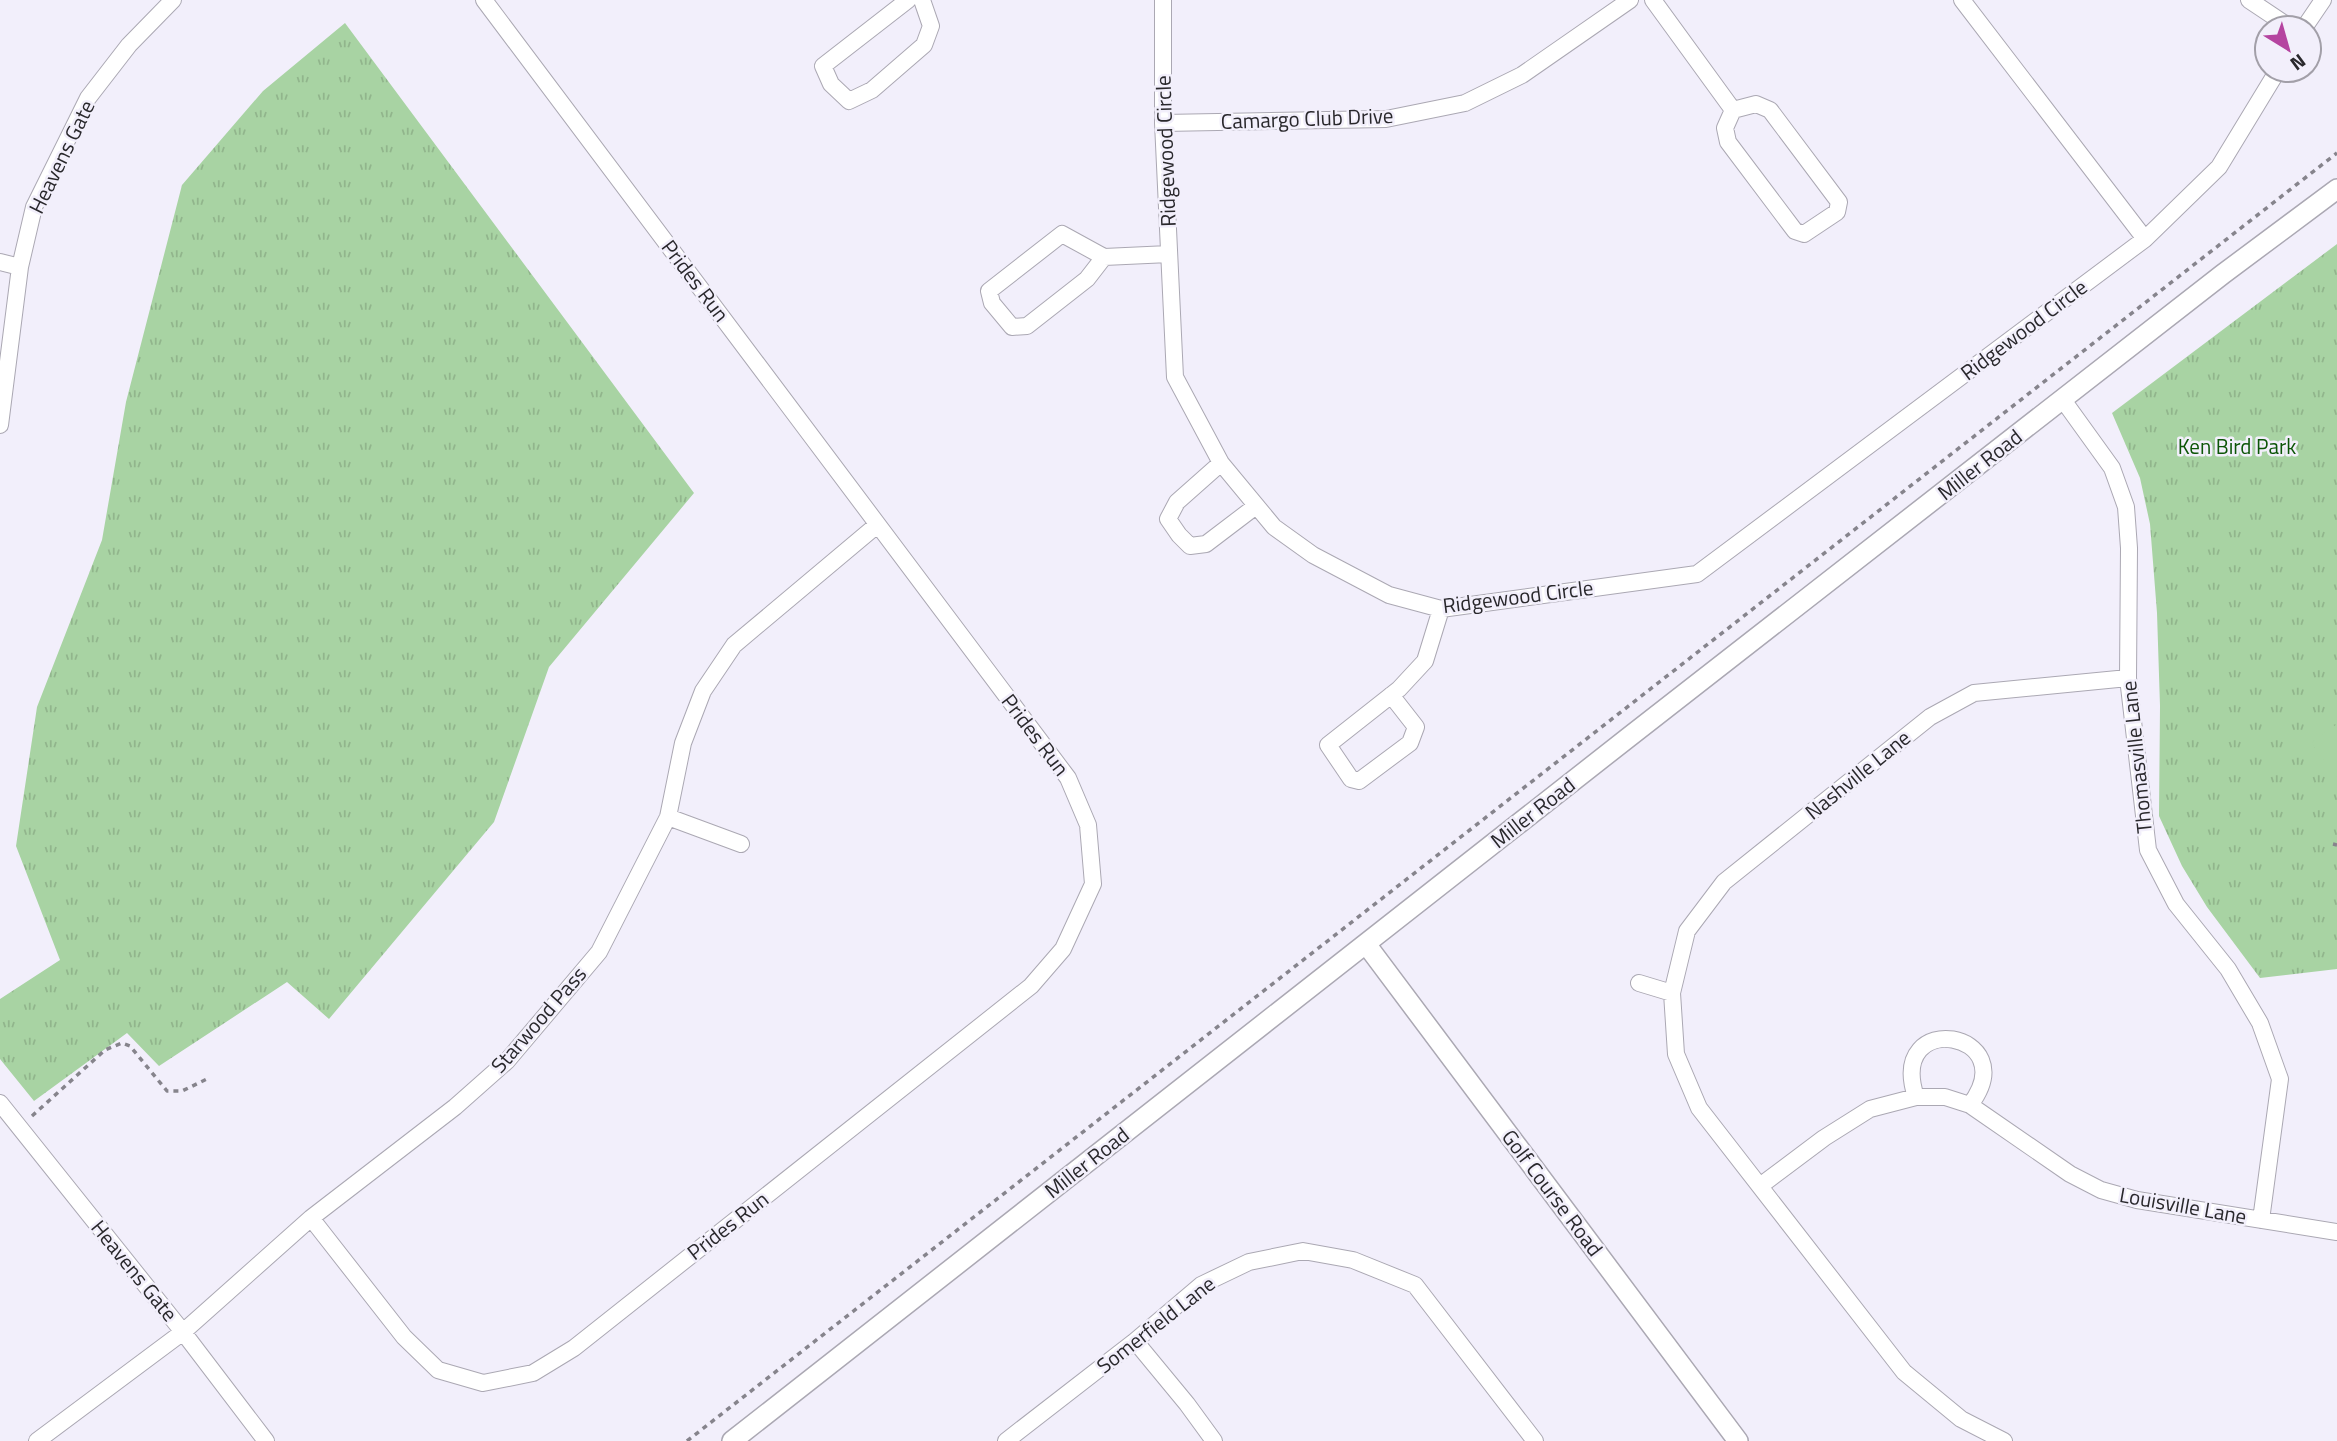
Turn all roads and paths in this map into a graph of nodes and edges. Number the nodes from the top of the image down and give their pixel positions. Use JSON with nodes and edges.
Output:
{"nodes":[{"id":1,"x":173,"y":0,"type":"edge"},
{"id":2,"x":484,"y":0,"type":"edge"},
{"id":3,"x":908,"y":0,"type":"edge"},
{"id":4,"x":922,"y":0,"type":"edge"},
{"id":5,"x":1163,"y":0,"type":"edge"},
{"id":6,"x":1630,"y":0,"type":"edge"},
{"id":7,"x":1653,"y":0,"type":"edge"},
{"id":8,"x":1962,"y":0,"type":"edge"},
{"id":9,"x":2249,"y":0,"type":"edge"},
{"id":10,"x":2270,"y":14,"type":"edge"},
{"id":11,"x":2270,"y":84,"type":"edge"},
{"id":12,"x":1733,"y":110,"type":"junction"},
{"id":13,"x":1163,"y":122,"type":"junction"},
{"id":14,"x":2337,"y":153,"type":"edge"},
{"id":15,"x":2337,"y":189,"type":"edge"},
{"id":16,"x":2145,"y":239,"type":"junction"},
{"id":17,"x":1170,"y":254,"type":"junction"},
{"id":18,"x":1104,"y":257,"type":"junction"},
{"id":19,"x":0,"y":262,"type":"edge"},
{"id":20,"x":20,"y":267,"type":"junction"},
{"id":21,"x":2063,"y":400,"type":"junction"},
{"id":22,"x":0,"y":425,"type":"edge"},
{"id":23,"x":1221,"y":463,"type":"junction"},
{"id":24,"x":1256,"y":506,"type":"junction"},
{"id":25,"x":877,"y":525,"type":"junction"},
{"id":26,"x":1441,"y":609,"type":"junction"},
{"id":27,"x":2128,"y":678,"type":"junction"},
{"id":28,"x":1391,"y":695,"type":"junction"},
{"id":29,"x":667,"y":817,"type":"junction"},
{"id":30,"x":740,"y":844,"type":"dead end"},
{"id":31,"x":1366,"y":944,"type":"junction"},
{"id":32,"x":1639,"y":983,"type":"dead end"},
{"id":33,"x":1672,"y":993,"type":"junction"},
{"id":34,"x":209,"y":1078,"type":"dead end"},
{"id":35,"x":1916,"y":1097,"type":"junction"},
{"id":36,"x":0,"y":1103,"type":"edge"},
{"id":37,"x":1970,"y":1105,"type":"junction"},
{"id":38,"x":20,"y":1128,"type":"junction"},
{"id":39,"x":1760,"y":1186,"type":"junction"},
{"id":40,"x":311,"y":1218,"type":"junction"},
{"id":41,"x":2261,"y":1220,"type":"junction"},
{"id":42,"x":2337,"y":1232,"type":"edge"},
{"id":43,"x":183,"y":1332,"type":"junction"},
{"id":44,"x":1135,"y":1341,"type":"junction"},
{"id":45,"x":40,"y":1440,"type":"edge"},
{"id":46,"x":266,"y":1441,"type":"edge"},
{"id":47,"x":687,"y":1441,"type":"edge"},
{"id":48,"x":732,"y":1441,"type":"edge"},
{"id":49,"x":1006,"y":1441,"type":"edge"},
{"id":50,"x":1214,"y":1441,"type":"edge"},
{"id":51,"x":1535,"y":1441,"type":"edge"},
{"id":52,"x":1738,"y":1441,"type":"edge"},
{"id":53,"x":2004,"y":1441,"type":"edge"}],
"edges":[{"from":1,"to":20,"type":"street","name":"Heavens Gate"},
{"from":2,"to":25,"type":"street","name":"Prides Run"},
{"from":3,"to":4,"type":"street"},
{"from":5,"to":13,"type":"street","name":"Ridgewood Circle"},
{"from":6,"to":13,"type":"street","name":"Camargo Club Drive"},
{"from":7,"to":12,"type":"street"},
{"from":8,"to":16,"type":"street"},
{"from":9,"to":10,"type":"street"},
{"from":11,"to":16,"type":"street","name":"Ridgewood Circle"},
{"from":12,"to":12,"type":"street"},
{"from":13,"to":17,"type":"street","name":"Ridgewood Circle"},
{"from":14,"to":47,"type":"path"},
{"from":15,"to":21,"type":"street","name":"Miller Road"},
{"from":16,"to":26,"type":"street","name":"Ridgewood Circle"},
{"from":17,"to":18,"type":"street"},
{"from":17,"to":23,"type":"street","name":"Ridgewood Circle"},
{"from":18,"to":18,"type":"street"},
{"from":19,"to":20,"type":"street"},
{"from":20,"to":22,"type":"street","name":"Heavens Gate"},
{"from":21,"to":27,"type":"street","name":"Thomasville Lane"},
{"from":21,"to":31,"type":"street","name":"Miller Road"},
{"from":23,"to":24,"type":"street","name":"Ridgewood Circle"},
{"from":23,"to":24,"type":"street"},
{"from":24,"to":26,"type":"street","name":"Ridgewood Circle"},
{"from":25,"to":29,"type":"street","name":"Starwood Pass"},
{"from":25,"to":40,"type":"street","name":"Prides Run"},
{"from":26,"to":28,"type":"street"},
{"from":27,"to":33,"type":"street","name":"Nashville Lane"},
{"from":27,"to":41,"type":"street","name":"Thomasville Lane"},
{"from":28,"to":28,"type":"street"},
{"from":29,"to":30,"type":"street"},
{"from":29,"to":40,"type":"street","name":"Starwood Pass"},
{"from":31,"to":48,"type":"street","name":"Miller Road"},
{"from":31,"to":52,"type":"street","name":"Golf Course Road"},
{"from":32,"to":33,"type":"street"},
{"from":33,"to":39,"type":"street","name":"Nashville Lane"},
{"from":34,"to":38,"type":"path"},
{"from":35,"to":37,"type":"street","name":"Louisville Lane"},
{"from":35,"to":37,"type":"street"},
{"from":35,"to":39,"type":"street","name":"Louisville Lane"},
{"from":36,"to":38,"type":"street","name":"Heavens Gate"},
{"from":37,"to":41,"type":"street","name":"Louisville Lane"},
{"from":38,"to":43,"type":"street","name":"Heavens Gate"},
{"from":39,"to":53,"type":"street","name":"Nashville Lane"},
{"from":40,"to":43,"type":"street","name":"Starwood Pass"},
{"from":41,"to":42,"type":"street","name":"Louisville Lane"},
{"from":43,"to":45,"type":"street","name":"Starwood Pass"},
{"from":43,"to":46,"type":"street","name":"Heavens Gate"},
{"from":44,"to":49,"type":"street","name":"Somerfield Lane"},
{"from":44,"to":50,"type":"street"},
{"from":44,"to":51,"type":"street","name":"Somerfield Lane"}]}
